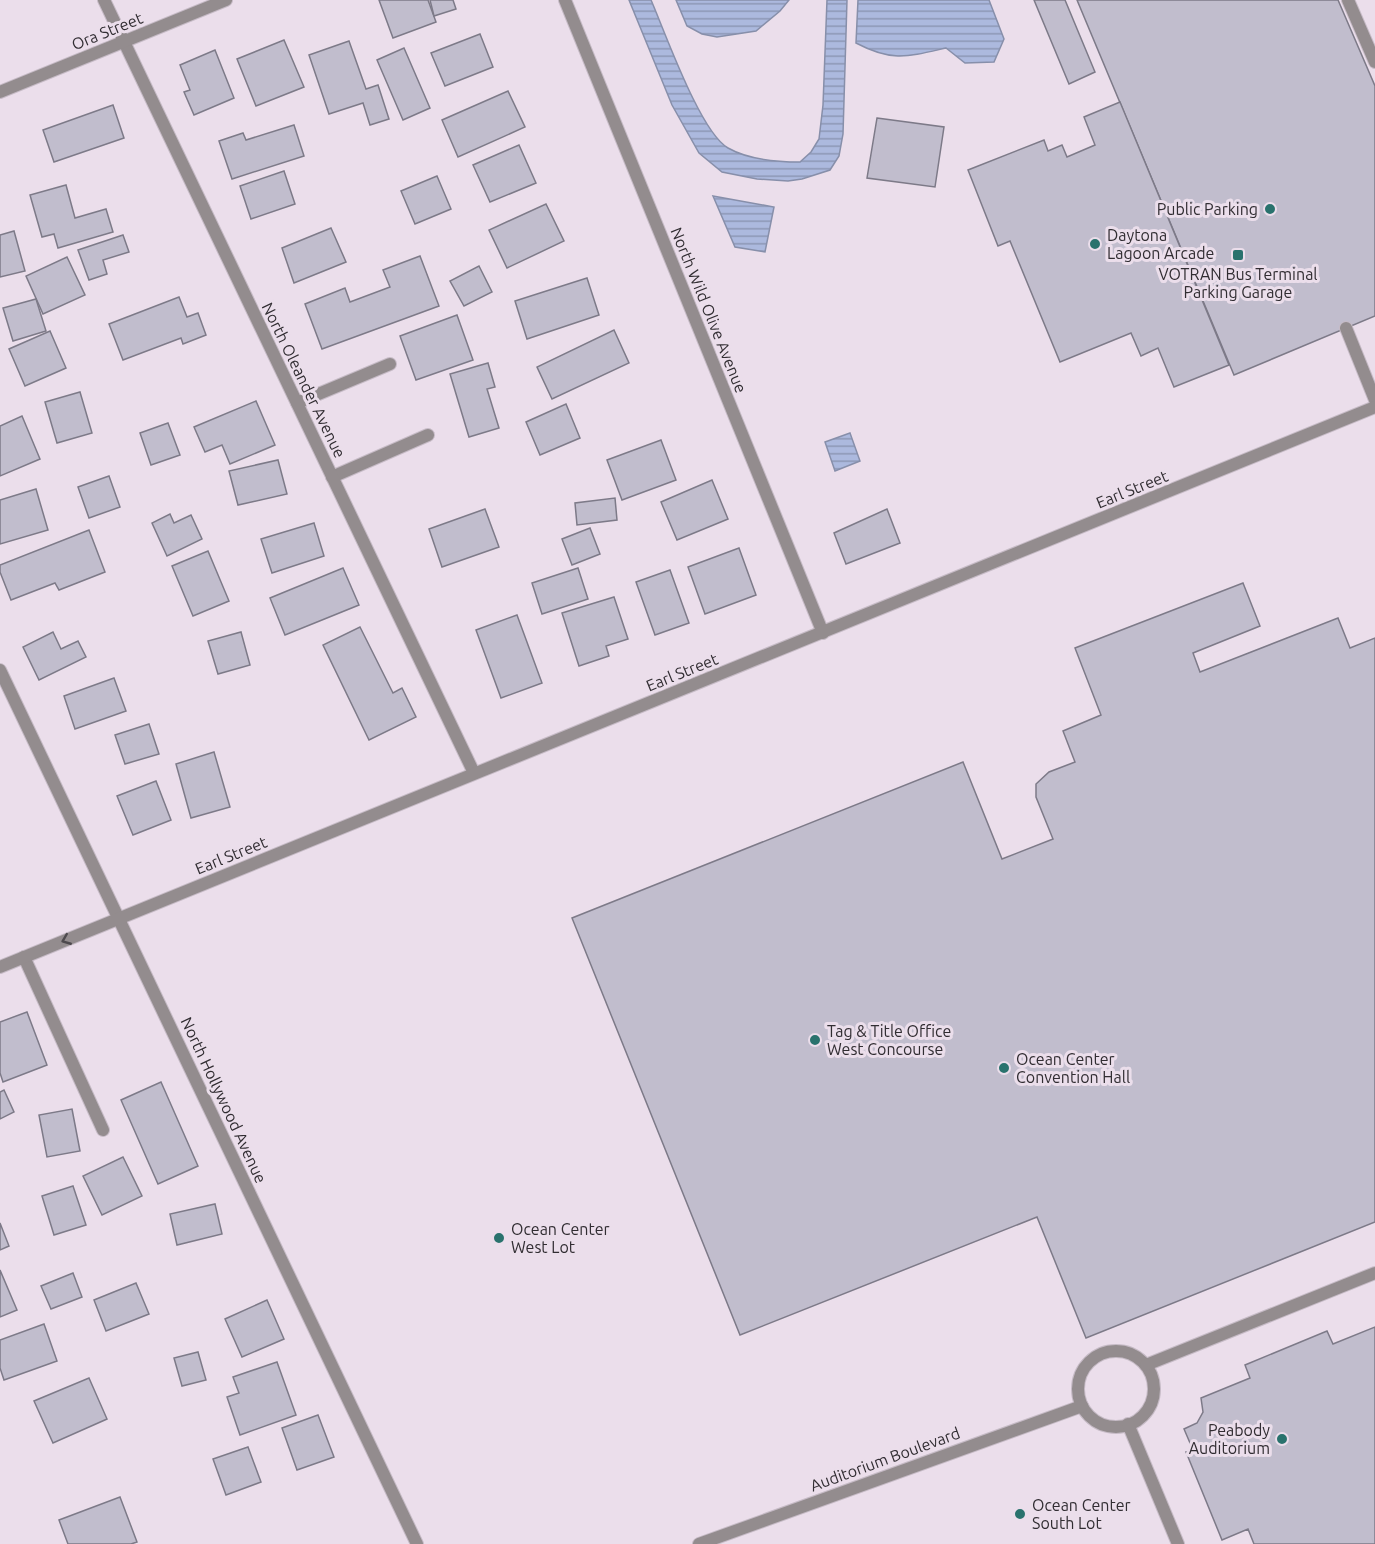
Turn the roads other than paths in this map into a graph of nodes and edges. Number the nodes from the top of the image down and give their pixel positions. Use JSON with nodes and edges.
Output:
{"nodes":[{"id":1,"x":104,"y":0,"type":"edge"},
{"id":2,"x":226,"y":0,"type":"edge"},
{"id":3,"x":565,"y":0,"type":"edge"},
{"id":4,"x":1348,"y":0,"type":"edge"},
{"id":5,"x":124,"y":42,"type":"junction"},
{"id":6,"x":1375,"y":62,"type":"edge"},
{"id":7,"x":0,"y":92,"type":"edge"},
{"id":8,"x":1346,"y":328,"type":"dead end"},
{"id":9,"x":390,"y":364,"type":"dead end"},
{"id":10,"x":1375,"y":400,"type":"edge"},
{"id":11,"x":297,"y":403,"type":"junction"},
{"id":12,"x":1375,"y":407,"type":"edge"},
{"id":13,"x":428,"y":435,"type":"dead end"},
{"id":14,"x":332,"y":477,"type":"junction"},
{"id":15,"x":823,"y":633,"type":"junction"},
{"id":16,"x":0,"y":670,"type":"edge"},
{"id":17,"x":474,"y":773,"type":"junction"},
{"id":18,"x":120,"y":919,"type":"junction"},
{"id":19,"x":24,"y":957,"type":"junction"},
{"id":20,"x":0,"y":967,"type":"edge"},
{"id":21,"x":103,"y":1130,"type":"dead end"},
{"id":22,"x":1375,"y":1273,"type":"edge"},
{"id":23,"x":1146,"y":1365,"type":"junction"},
{"id":24,"x":1082,"y":1406,"type":"junction"},
{"id":25,"x":1128,"y":1424,"type":"junction"},
{"id":26,"x":417,"y":1544,"type":"edge"},
{"id":27,"x":699,"y":1544,"type":"edge"},
{"id":28,"x":1178,"y":1544,"type":"edge"}],
"edges":[{"from":1,"to":5,"type":"street","name":"North Oleander Avenue"},
{"from":2,"to":5,"type":"street","name":"Ora Street"},
{"from":3,"to":15,"type":"street","name":"North Wild Olive Avenue"},
{"from":4,"to":6,"type":"street"},
{"from":5,"to":7,"type":"street","name":"Ora Street"},
{"from":5,"to":11,"type":"street","name":"North Oleander Avenue"},
{"from":8,"to":10,"type":"street"},
{"from":9,"to":11,"type":"street"},
{"from":11,"to":14,"type":"street","name":"North Oleander Avenue"},
{"from":12,"to":15,"type":"street","name":"Earl Street"},
{"from":13,"to":14,"type":"street"},
{"from":14,"to":17,"type":"street","name":"North Oleander Avenue"},
{"from":15,"to":17,"type":"street","name":"Earl Street"},
{"from":16,"to":18,"type":"street","name":"North Hollywood Avenue"},
{"from":17,"to":18,"type":"street","name":"Earl Street"},
{"from":18,"to":19,"type":"street","name":"Earl Street","one_way":true},
{"from":18,"to":26,"type":"street","name":"North Hollywood Avenue"},
{"from":19,"to":20,"type":"street","name":"Earl Street"},
{"from":19,"to":21,"type":"street"},
{"from":22,"to":23,"type":"street"},
{"from":23,"to":24,"type":"street"},
{"from":23,"to":25,"type":"street"},
{"from":24,"to":25,"type":"street"},
{"from":24,"to":27,"type":"street","name":"Auditorium Boulevard"},
{"from":25,"to":28,"type":"street"}]}
